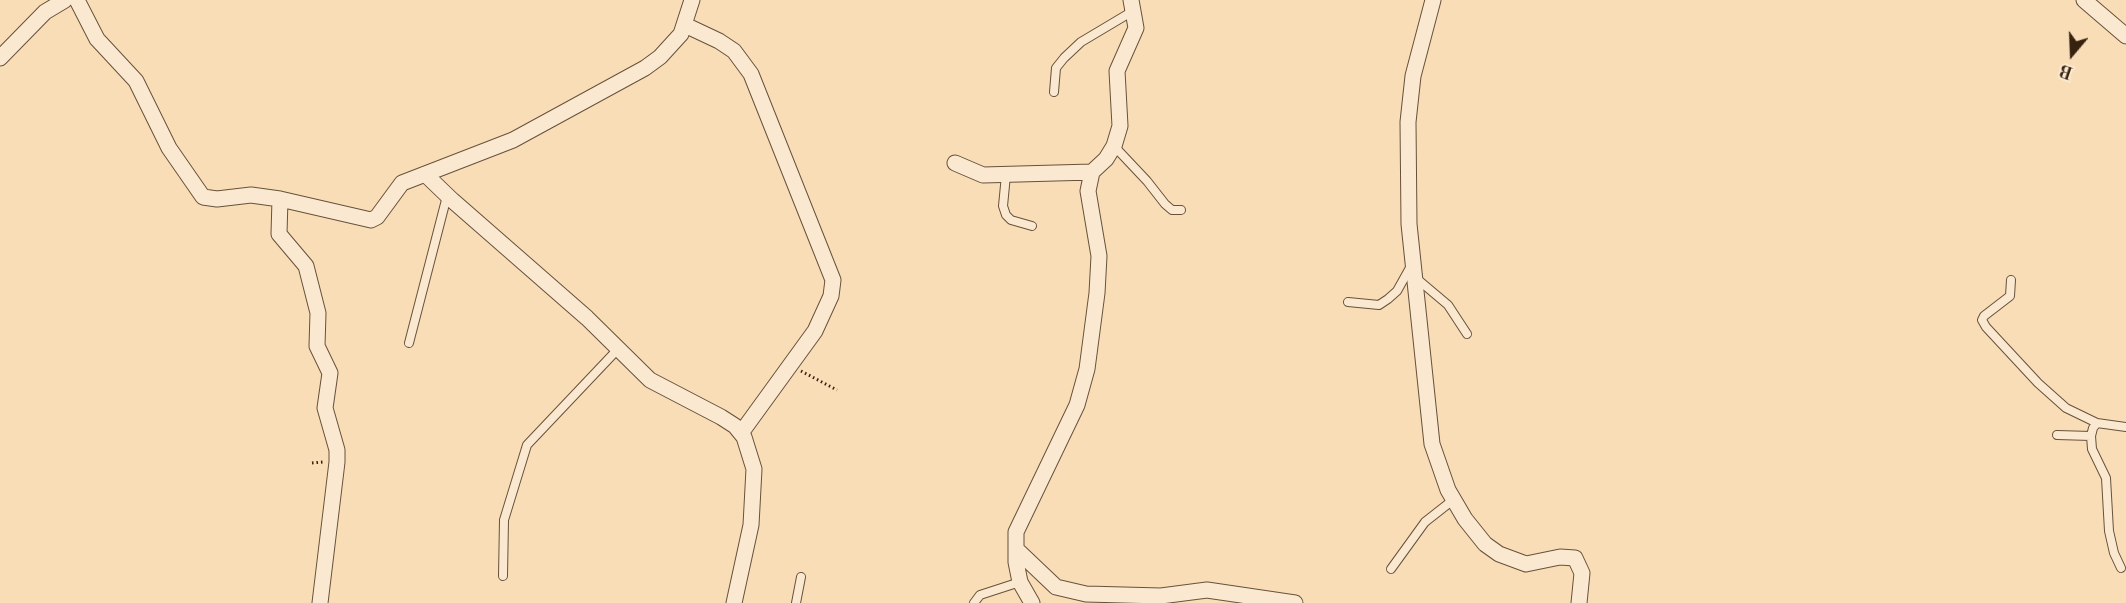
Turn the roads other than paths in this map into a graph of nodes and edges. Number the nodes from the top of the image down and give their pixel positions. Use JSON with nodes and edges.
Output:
{"nodes":[{"id":1,"x":65,"y":0,"type":"edge"},
{"id":2,"x":77,"y":0,"type":"edge"},
{"id":3,"x":692,"y":0,"type":"edge"},
{"id":4,"x":1433,"y":0,"type":"edge"},
{"id":5,"x":2084,"y":0,"type":"edge"},
{"id":6,"x":1133,"y":5,"type":"edge"},
{"id":7,"x":685,"y":25,"type":"junction"},
{"id":8,"x":2126,"y":36,"type":"edge"},
{"id":9,"x":0,"y":58,"type":"edge"},
{"id":10,"x":1054,"y":92,"type":"dead end"},
{"id":11,"x":1114,"y":146,"type":"junction"},
{"id":12,"x":955,"y":163,"type":"dead end"},
{"id":13,"x":1092,"y":172,"type":"junction"},
{"id":14,"x":425,"y":174,"type":"junction"},
{"id":15,"x":1006,"y":175,"type":"junction"},
{"id":16,"x":447,"y":196,"type":"junction"},
{"id":17,"x":279,"y":199,"type":"junction"},
{"id":18,"x":1181,"y":210,"type":"dead end"},
{"id":19,"x":1032,"y":226,"type":"dead end"},
{"id":20,"x":1413,"y":270,"type":"junction"},
{"id":21,"x":2011,"y":280,"type":"dead end"},
{"id":22,"x":1348,"y":302,"type":"dead end"},
{"id":23,"x":1467,"y":334,"type":"dead end"},
{"id":24,"x":409,"y":343,"type":"dead end"},
{"id":25,"x":618,"y":349,"type":"junction"},
{"id":26,"x":2097,"y":423,"type":"junction"},
{"id":27,"x":2126,"y":426,"type":"edge"},
{"id":28,"x":741,"y":433,"type":"junction"},
{"id":29,"x":2057,"y":435,"type":"dead end"},
{"id":30,"x":2091,"y":436,"type":"junction"},
{"id":31,"x":1453,"y":500,"type":"junction"},
{"id":32,"x":1016,"y":549,"type":"junction"},
{"id":33,"x":2121,"y":568,"type":"dead end"},
{"id":34,"x":1391,"y":569,"type":"dead end"},
{"id":35,"x":503,"y":576,"type":"dead end"},
{"id":36,"x":801,"y":577,"type":"dead end"},
{"id":37,"x":1020,"y":582,"type":"junction"},
{"id":38,"x":320,"y":603,"type":"edge"},
{"id":39,"x":734,"y":603,"type":"edge"},
{"id":40,"x":796,"y":603,"type":"edge"},
{"id":41,"x":974,"y":603,"type":"edge"},
{"id":42,"x":1032,"y":603,"type":"edge"},
{"id":43,"x":1295,"y":603,"type":"edge"},
{"id":44,"x":1579,"y":603,"type":"edge"}],
"edges":[{"from":1,"to":9,"type":"street"},
{"from":2,"to":17,"type":"street"},
{"from":3,"to":7,"type":"street"},
{"from":4,"to":20,"type":"street"},
{"from":5,"to":8,"type":"street"},
{"from":6,"to":10,"type":"lane"},
{"from":6,"to":11,"type":"street"},
{"from":7,"to":14,"type":"street"},
{"from":7,"to":28,"type":"street"},
{"from":11,"to":13,"type":"street"},
{"from":11,"to":18,"type":"lane"},
{"from":12,"to":15,"type":"street"},
{"from":13,"to":15,"type":"street"},
{"from":13,"to":32,"type":"street"},
{"from":14,"to":16,"type":"street"},
{"from":14,"to":17,"type":"street"},
{"from":15,"to":19,"type":"lane"},
{"from":16,"to":24,"type":"lane"},
{"from":16,"to":25,"type":"street"},
{"from":17,"to":38,"type":"street"},
{"from":20,"to":22,"type":"lane"},
{"from":20,"to":23,"type":"lane"},
{"from":20,"to":31,"type":"street"},
{"from":21,"to":26,"type":"lane"},
{"from":25,"to":28,"type":"street"},
{"from":25,"to":35,"type":"lane"},
{"from":26,"to":27,"type":"lane"},
{"from":26,"to":30,"type":"lane"},
{"from":28,"to":39,"type":"street"},
{"from":29,"to":30,"type":"lane"},
{"from":30,"to":33,"type":"lane"},
{"from":31,"to":34,"type":"lane"},
{"from":31,"to":44,"type":"street"},
{"from":32,"to":37,"type":"street"},
{"from":32,"to":43,"type":"street"},
{"from":36,"to":40,"type":"lane"},
{"from":37,"to":41,"type":"lane"},
{"from":37,"to":42,"type":"street"}]}
